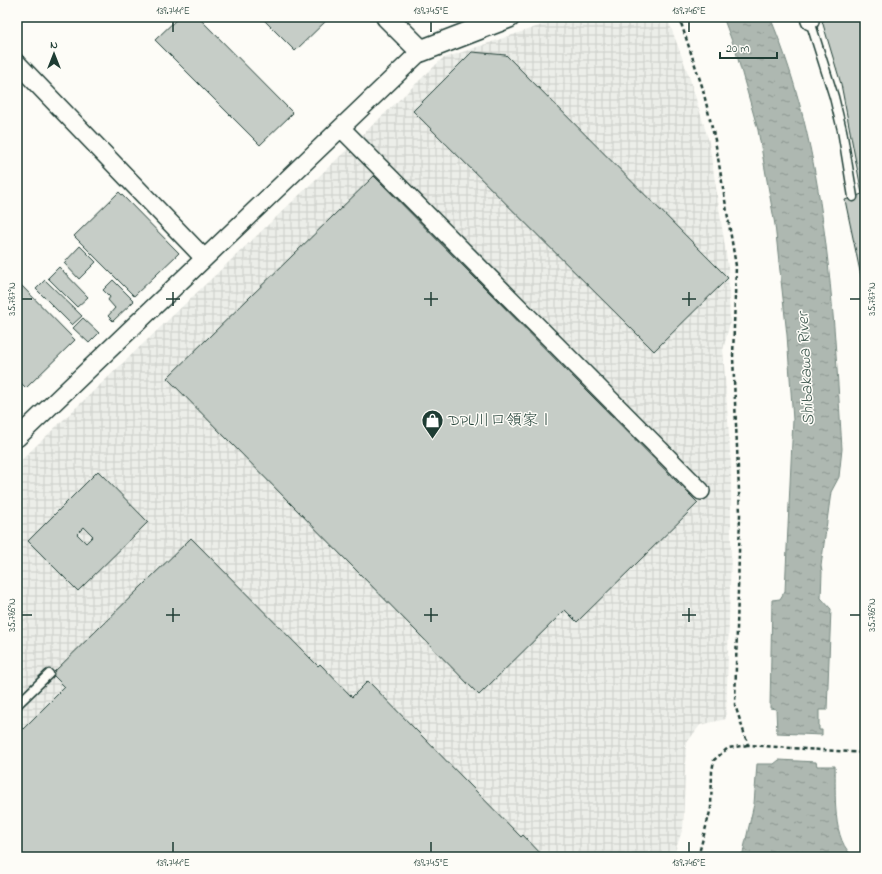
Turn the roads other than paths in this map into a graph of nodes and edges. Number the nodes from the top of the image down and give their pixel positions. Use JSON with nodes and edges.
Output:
{"nodes":[{"id":1,"x":387,"y":17,"type":"edge"},
{"id":2,"x":509,"y":17,"type":"edge"},
{"id":3,"x":810,"y":19,"type":"edge"},
{"id":4,"x":421,"y":51,"type":"junction"},
{"id":5,"x":17,"y":63,"type":"edge"},
{"id":6,"x":342,"y":128,"type":"junction"},
{"id":7,"x":854,"y":196,"type":"dead end"},
{"id":8,"x":204,"y":258,"type":"junction"},
{"id":9,"x":17,"y":438,"type":"edge"},
{"id":10,"x":701,"y":491,"type":"dead end"},
{"id":11,"x":49,"y":674,"type":"dead end"},
{"id":12,"x":17,"y":705,"type":"edge"}],
"edges":[{"from":1,"to":4,"type":"street"},
{"from":2,"to":4,"type":"street"},
{"from":3,"to":7,"type":"lane"},
{"from":4,"to":6,"type":"street"},
{"from":5,"to":8,"type":"street"},
{"from":6,"to":8,"type":"street"},
{"from":6,"to":10,"type":"street"},
{"from":8,"to":9,"type":"street"},
{"from":11,"to":12,"type":"lane"}]}
